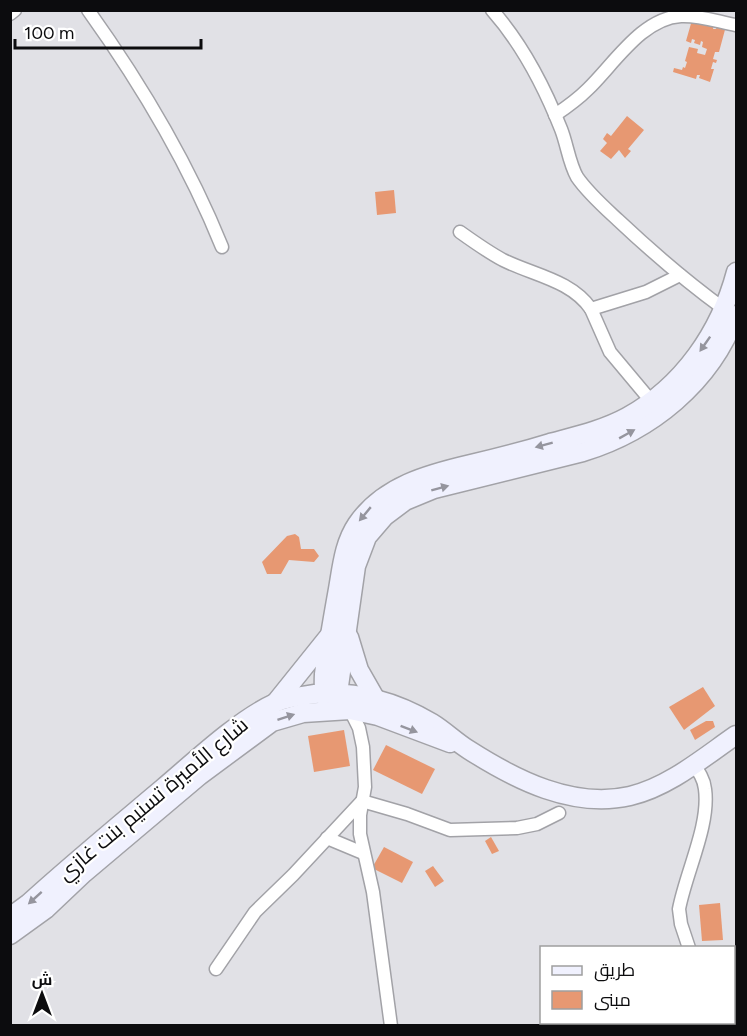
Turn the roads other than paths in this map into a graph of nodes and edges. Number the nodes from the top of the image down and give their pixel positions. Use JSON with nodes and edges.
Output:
{"nodes":[{"id":1,"x":15,"y":10,"type":"edge"},
{"id":2,"x":88,"y":10,"type":"edge"},
{"id":3,"x":492,"y":10,"type":"edge"},
{"id":4,"x":10,"y":14,"type":"edge"},
{"id":5,"x":736,"y":25,"type":"edge"},
{"id":6,"x":555,"y":115,"type":"junction"},
{"id":7,"x":460,"y":232,"type":"dead end"},
{"id":8,"x":222,"y":247,"type":"dead end"},
{"id":9,"x":736,"y":272,"type":"edge"},
{"id":10,"x":680,"y":275,"type":"junction"},
{"id":11,"x":591,"y":309,"type":"junction"},
{"id":12,"x":730,"y":312,"type":"edge"},
{"id":13,"x":651,"y":401,"type":"junction"},
{"id":14,"x":338,"y":632,"type":"junction"},
{"id":15,"x":375,"y":698,"type":"junction"},
{"id":16,"x":328,"y":700,"type":"junction"},
{"id":17,"x":276,"y":702,"type":"junction"},
{"id":18,"x":350,"y":710,"type":"junction"},
{"id":19,"x":736,"y":735,"type":"edge"},
{"id":20,"x":469,"y":750,"type":"junction"},
{"id":21,"x":693,"y":764,"type":"junction"},
{"id":22,"x":362,"y":801,"type":"junction"},
{"id":23,"x":559,"y":813,"type":"dead end"},
{"id":24,"x":327,"y":838,"type":"junction"},
{"id":25,"x":363,"y":853,"type":"junction"},
{"id":26,"x":10,"y":917,"type":"edge"},
{"id":27,"x":10,"y":935,"type":"edge"},
{"id":28,"x":688,"y":946,"type":"edge"},
{"id":29,"x":216,"y":969,"type":"dead end"},
{"id":30,"x":391,"y":1026,"type":"edge"}],
"edges":[{"from":1,"to":4,"type":"street"},
{"from":2,"to":8,"type":"street"},
{"from":3,"to":6,"type":"street"},
{"from":5,"to":6,"type":"street"},
{"from":6,"to":10,"type":"street"},
{"from":7,"to":11,"type":"street"},
{"from":9,"to":12,"type":"main road"},
{"from":10,"to":11,"type":"street"},
{"from":10,"to":12,"type":"street"},
{"from":11,"to":13,"type":"street"},
{"from":12,"to":13,"type":"main road","one_way":true},
{"from":14,"to":12,"type":"main road","one_way":true},
{"from":13,"to":14,"type":"main road","one_way":true},
{"from":14,"to":15,"type":"main road"},
{"from":14,"to":16,"type":"main road"},
{"from":14,"to":17,"type":"main road"},
{"from":15,"to":16,"type":"main road","name":"شارع الأميرة تسنيم بنت غازي"},
{"from":15,"to":20,"type":"main road","name":"شارع الأميرة تسنيم بنت غازي"},
{"from":16,"to":17,"type":"main road","name":"شارع الأميرة تسنيم بنت غازي"},
{"from":16,"to":18,"type":"main road","name":"شارع الأميرة تسنيم بنت غازي"},
{"from":27,"to":16,"type":"main road","name":"شارع الأميرة تسنيم بنت غازي","one_way":true},
{"from":17,"to":26,"type":"main road","name":"شارع الأميرة تسنيم بنت غازي","one_way":true},
{"from":18,"to":20,"type":"main road","name":"شارع الأميرة تسنيم بنت غازي","one_way":true},
{"from":18,"to":22,"type":"street"},
{"from":19,"to":21,"type":"main road","name":"شارع الأميرة تسنيم بنت غازي"},
{"from":20,"to":21,"type":"main road","name":"شارع الأميرة تسنيم بنت غازي"},
{"from":21,"to":28,"type":"street"},
{"from":22,"to":23,"type":"street"},
{"from":22,"to":24,"type":"street"},
{"from":22,"to":25,"type":"street"},
{"from":24,"to":25,"type":"street"},
{"from":24,"to":29,"type":"street"},
{"from":25,"to":30,"type":"street"}]}
